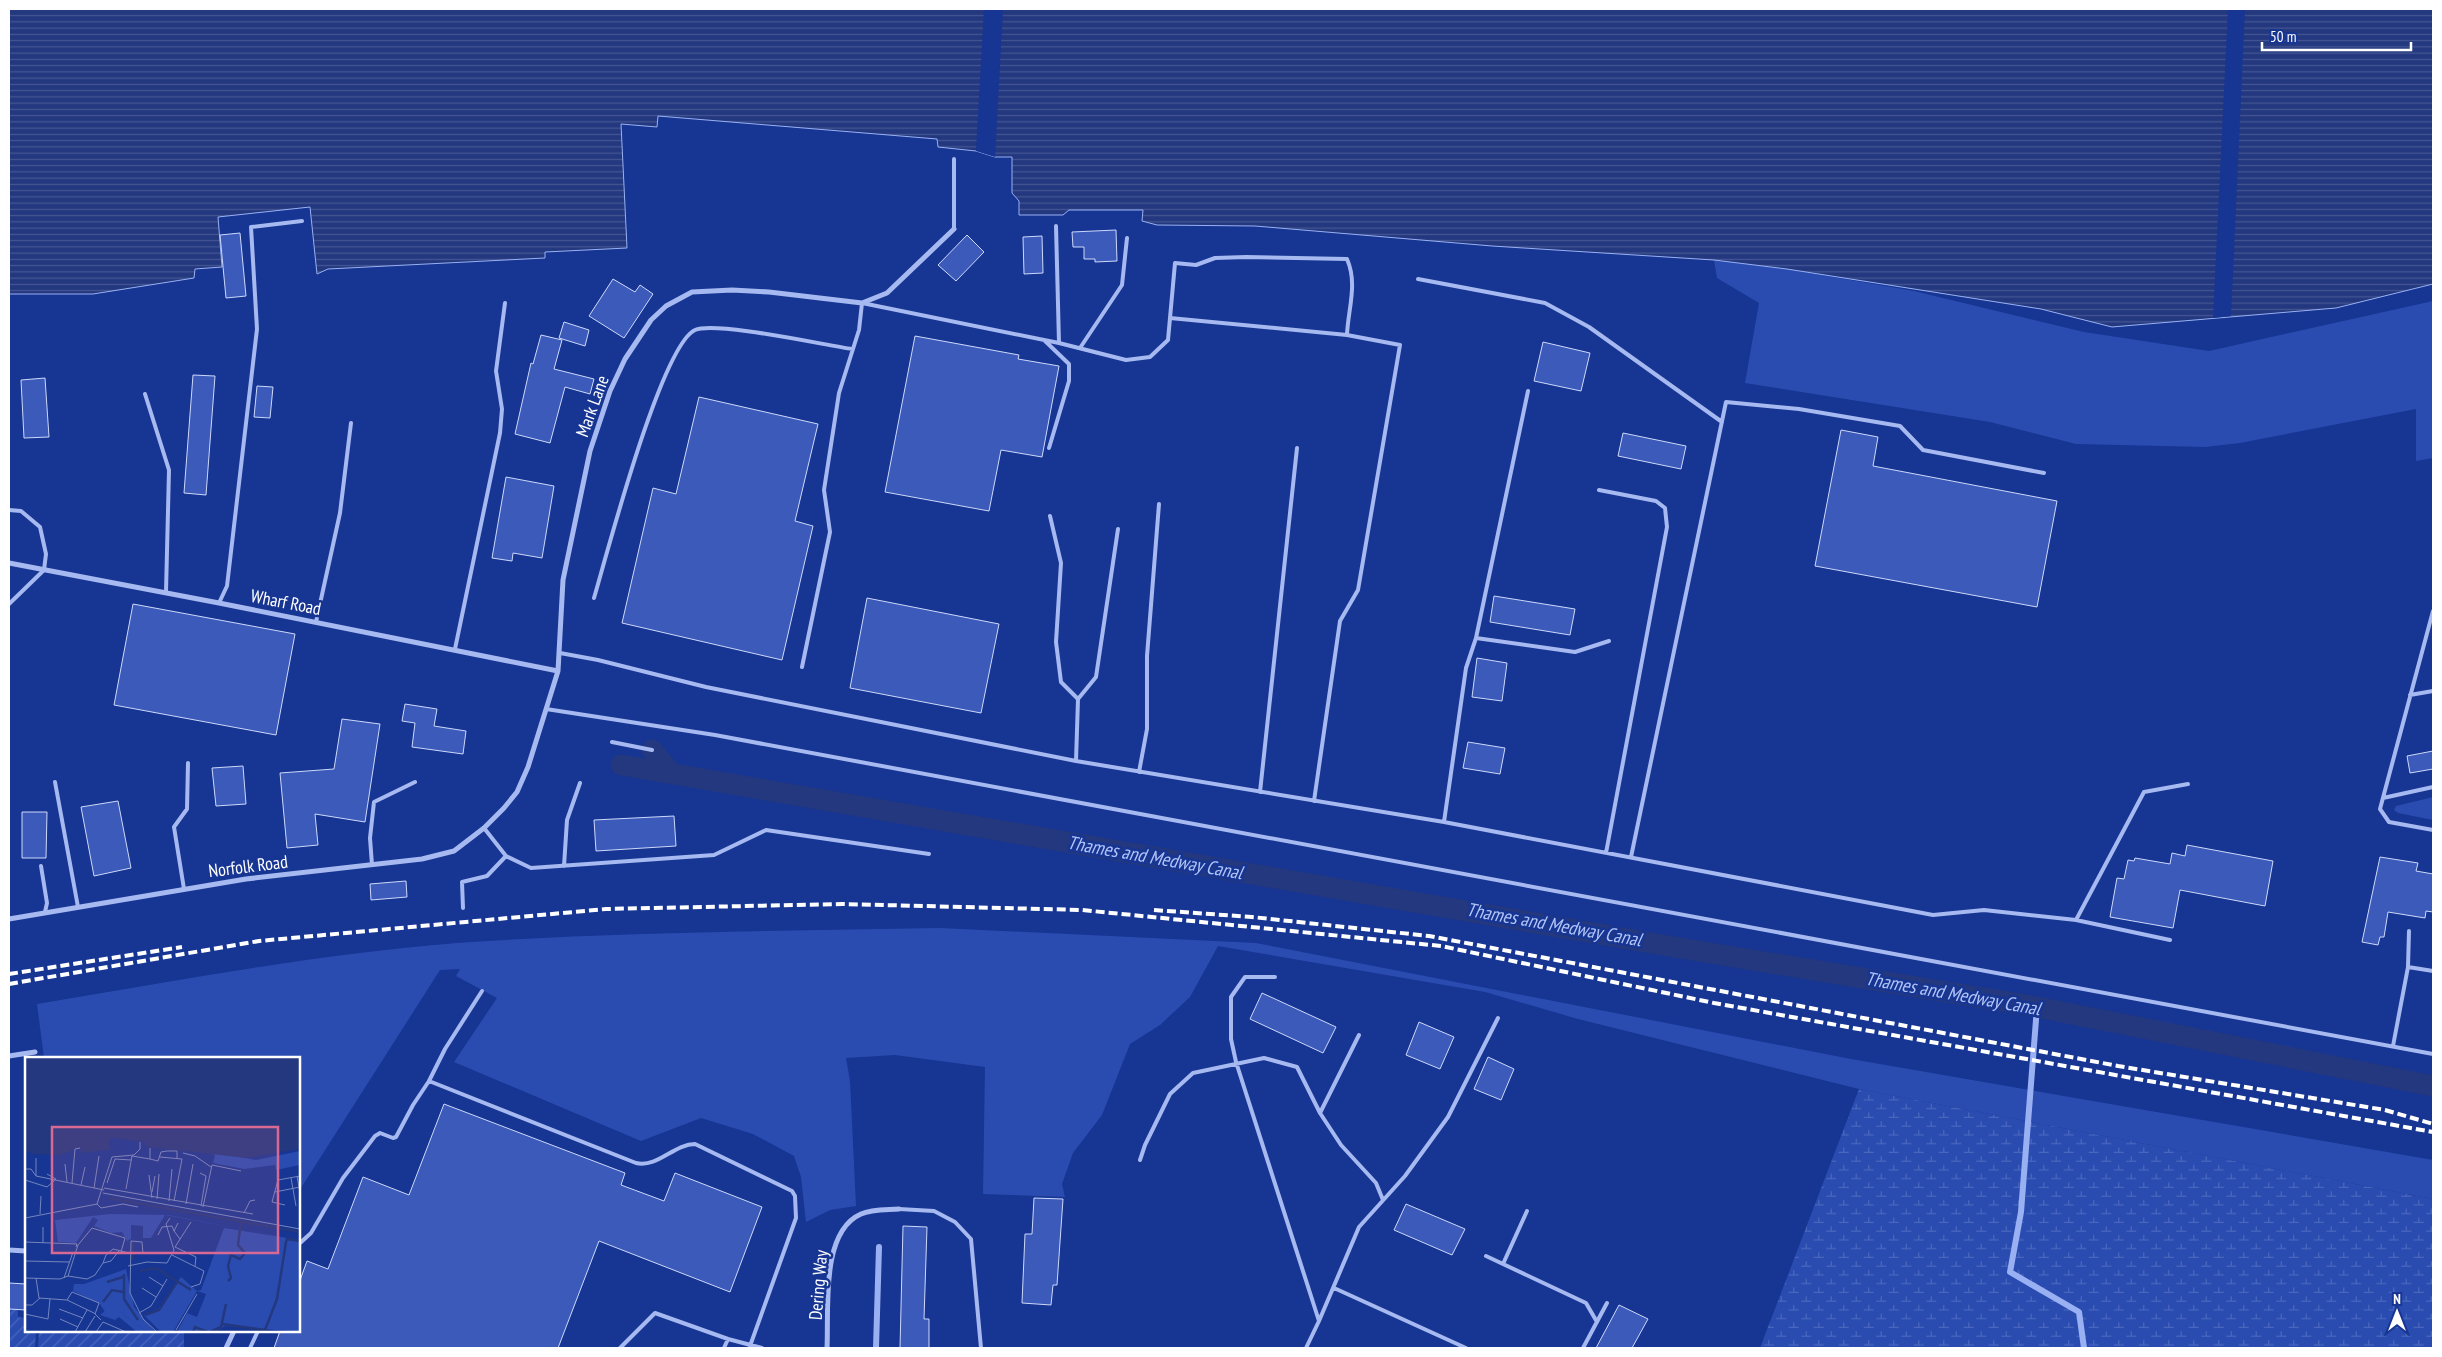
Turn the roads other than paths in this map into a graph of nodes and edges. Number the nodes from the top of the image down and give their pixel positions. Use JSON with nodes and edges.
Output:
{"nodes":[{"id":1,"x":954,"y":159,"type":"dead end"},
{"id":2,"x":302,"y":221,"type":"dead end"},
{"id":3,"x":1056,"y":226,"type":"dead end"},
{"id":4,"x":954,"y":229,"type":"joint"},
{"id":5,"x":1127,"y":238,"type":"dead end"},
{"id":6,"x":1418,"y":279,"type":"dead end"},
{"id":7,"x":505,"y":303,"type":"dead end"},
{"id":8,"x":862,"y":303,"type":"junction"},
{"id":9,"x":1170,"y":318,"type":"junction"},
{"id":10,"x":1348,"y":335,"type":"junction"},
{"id":11,"x":1044,"y":340,"type":"junction"},
{"id":12,"x":1059,"y":343,"type":"junction"},
{"id":13,"x":1080,"y":348,"type":"junction"},
{"id":14,"x":852,"y":349,"type":"junction"},
{"id":15,"x":1528,"y":391,"type":"dead end"},
{"id":16,"x":145,"y":394,"type":"dead end"},
{"id":17,"x":1722,"y":422,"type":"junction"},
{"id":18,"x":351,"y":423,"type":"dead end"},
{"id":19,"x":1049,"y":448,"type":"dead end"},
{"id":20,"x":1297,"y":448,"type":"dead end"},
{"id":21,"x":2044,"y":473,"type":"dead end"},
{"id":22,"x":1599,"y":490,"type":"dead end"},
{"id":23,"x":1159,"y":504,"type":"dead end"},
{"id":24,"x":9,"y":510,"type":"edge"},
{"id":25,"x":1050,"y":516,"type":"dead end"},
{"id":26,"x":1118,"y":529,"type":"dead end"},
{"id":27,"x":9,"y":563,"type":"edge"},
{"id":28,"x":44,"y":570,"type":"junction"},
{"id":29,"x":166,"y":592,"type":"junction"},
{"id":30,"x":594,"y":598,"type":"dead end"},
{"id":31,"x":219,"y":602,"type":"junction"},
{"id":32,"x":9,"y":604,"type":"edge"},
{"id":33,"x":2433,"y":611,"type":"edge"},
{"id":34,"x":316,"y":622,"type":"junction"},
{"id":35,"x":1476,"y":638,"type":"junction"},
{"id":36,"x":1608,"y":640,"type":"dead end"},
{"id":37,"x":455,"y":649,"type":"junction"},
{"id":38,"x":560,"y":653,"type":"junction"},
{"id":39,"x":802,"y":667,"type":"dead end"},
{"id":40,"x":558,"y":671,"type":"junction"},
{"id":41,"x":2433,"y":691,"type":"edge"},
{"id":42,"x":2410,"y":695,"type":"junction"},
{"id":43,"x":1078,"y":699,"type":"junction"},
{"id":44,"x":546,"y":709,"type":"junction"},
{"id":45,"x":612,"y":742,"type":"dead end"},
{"id":46,"x":652,"y":750,"type":"dead end"},
{"id":47,"x":1076,"y":760,"type":"junction"},
{"id":48,"x":188,"y":762,"type":"dead end"},
{"id":49,"x":1139,"y":772,"type":"junction"},
{"id":50,"x":55,"y":782,"type":"dead end"},
{"id":51,"x":415,"y":782,"type":"dead end"},
{"id":52,"x":580,"y":783,"type":"dead end"},
{"id":53,"x":2188,"y":784,"type":"dead end"},
{"id":54,"x":2433,"y":787,"type":"edge"},
{"id":55,"x":1260,"y":792,"type":"junction"},
{"id":56,"x":2383,"y":798,"type":"junction"},
{"id":57,"x":1314,"y":801,"type":"junction"},
{"id":58,"x":1444,"y":822,"type":"junction"},
{"id":59,"x":484,"y":828,"type":"junction"},
{"id":60,"x":2433,"y":830,"type":"edge"},
{"id":61,"x":1606,"y":853,"type":"junction"},
{"id":62,"x":929,"y":854,"type":"dead end"},
{"id":63,"x":506,"y":856,"type":"junction"},
{"id":64,"x":1632,"y":857,"type":"junction"},
{"id":65,"x":372,"y":865,"type":"junction"},
{"id":66,"x":41,"y":866,"type":"dead end"},
{"id":67,"x":564,"y":866,"type":"junction"},
{"id":68,"x":184,"y":889,"type":"junction"},
{"id":69,"x":78,"y":907,"type":"junction"},
{"id":70,"x":463,"y":908,"type":"dead end"},
{"id":71,"x":45,"y":912,"type":"junction"},
{"id":72,"x":9,"y":919,"type":"edge"},
{"id":73,"x":2076,"y":920,"type":"junction"},
{"id":74,"x":2408,"y":931,"type":"dead end"},
{"id":75,"x":2170,"y":940,"type":"dead end"},
{"id":76,"x":2408,"y":967,"type":"junction"},
{"id":77,"x":2433,"y":970,"type":"edge"},
{"id":78,"x":1275,"y":977,"type":"dead end"},
{"id":79,"x":482,"y":991,"type":"dead end"},
{"id":80,"x":1498,"y":1018,"type":"dead end"},
{"id":81,"x":1359,"y":1035,"type":"dead end"},
{"id":82,"x":2394,"y":1046,"type":"junction"},
{"id":83,"x":35,"y":1052,"type":"dead end"},
{"id":84,"x":2433,"y":1054,"type":"edge"},
{"id":85,"x":9,"y":1056,"type":"edge"},
{"id":86,"x":1236,"y":1062,"type":"junction"},
{"id":87,"x":429,"y":1081,"type":"junction"},
{"id":88,"x":1320,"y":1113,"type":"junction"},
{"id":89,"x":1140,"y":1160,"type":"dead end"},
{"id":90,"x":1383,"y":1200,"type":"junction"},
{"id":91,"x":899,"y":1209,"type":"joint"},
{"id":92,"x":1526,"y":1211,"type":"dead end"},
{"id":93,"x":300,"y":1243,"type":"edge"},
{"id":94,"x":9,"y":1250,"type":"edge"},
{"id":95,"x":25,"y":1251,"type":"edge"},
{"id":96,"x":1486,"y":1256,"type":"dead end"},
{"id":97,"x":1503,"y":1264,"type":"junction"},
{"id":98,"x":1334,"y":1288,"type":"junction"},
{"id":99,"x":1607,"y":1303,"type":"dead end"},
{"id":100,"x":1319,"y":1321,"type":"junction"},
{"id":101,"x":1596,"y":1322,"type":"junction"},
{"id":102,"x":234,"y":1332,"type":"edge"},
{"id":103,"x":258,"y":1332,"type":"edge"},
{"id":104,"x":728,"y":1339,"type":"junction"},
{"id":105,"x":750,"y":1346,"type":"junction"},
{"id":106,"x":226,"y":1348,"type":"edge"},
{"id":107,"x":250,"y":1348,"type":"edge"},
{"id":108,"x":620,"y":1348,"type":"edge"},
{"id":109,"x":724,"y":1348,"type":"edge"},
{"id":110,"x":762,"y":1348,"type":"edge"},
{"id":111,"x":827,"y":1348,"type":"edge"},
{"id":112,"x":981,"y":1348,"type":"edge"},
{"id":113,"x":1306,"y":1348,"type":"edge"},
{"id":114,"x":1466,"y":1348,"type":"edge"},
{"id":115,"x":1583,"y":1348,"type":"edge"}],
"edges":[{"from":1,"to":4,"type":"lane"},
{"from":2,"to":31,"type":"lane"},
{"from":3,"to":12,"type":"lane"},
{"from":4,"to":8,"type":"street"},
{"from":5,"to":13,"type":"lane"},
{"from":6,"to":17,"type":"lane"},
{"from":7,"to":37,"type":"lane"},
{"from":8,"to":11,"type":"lane"},
{"from":8,"to":14,"type":"lane"},
{"from":8,"to":38,"type":"street","name":"Mark Lane"},
{"from":9,"to":10,"type":"lane"},
{"from":9,"to":10,"type":"lane"},
{"from":9,"to":13,"type":"lane"},
{"from":10,"to":57,"type":"lane"},
{"from":11,"to":12,"type":"lane"},
{"from":11,"to":19,"type":"lane"},
{"from":12,"to":13,"type":"lane"},
{"from":14,"to":30,"type":"lane"},
{"from":14,"to":39,"type":"lane"},
{"from":15,"to":35,"type":"lane"},
{"from":16,"to":29,"type":"lane"},
{"from":17,"to":21,"type":"lane"},
{"from":17,"to":64,"type":"lane"},
{"from":18,"to":34,"type":"lane"},
{"from":20,"to":55,"type":"lane"},
{"from":22,"to":61,"type":"lane"},
{"from":23,"to":49,"type":"lane"},
{"from":24,"to":28,"type":"lane"},
{"from":25,"to":43,"type":"lane"},
{"from":26,"to":43,"type":"lane"},
{"from":27,"to":28,"type":"street","name":"Wharf Road"},
{"from":28,"to":29,"type":"street","name":"Wharf Road"},
{"from":28,"to":32,"type":"lane"},
{"from":29,"to":31,"type":"street","name":"Wharf Road"},
{"from":31,"to":34,"type":"street","name":"Wharf Road"},
{"from":33,"to":42,"type":"lane"},
{"from":34,"to":37,"type":"street","name":"Wharf Road"},
{"from":35,"to":36,"type":"lane"},
{"from":35,"to":58,"type":"lane"},
{"from":37,"to":40,"type":"street","name":"Wharf Road"},
{"from":38,"to":40,"type":"street","name":"Mark Lane"},
{"from":38,"to":47,"type":"lane"},
{"from":40,"to":44,"type":"street","name":"Mark Lane"},
{"from":41,"to":42,"type":"lane"},
{"from":42,"to":56,"type":"lane"},
{"from":43,"to":47,"type":"lane"},
{"from":44,"to":59,"type":"street","name":"Mark Lane"},
{"from":44,"to":82,"type":"lane"},
{"from":45,"to":46,"type":"lane"},
{"from":47,"to":49,"type":"lane"},
{"from":48,"to":68,"type":"lane"},
{"from":49,"to":55,"type":"lane"},
{"from":50,"to":69,"type":"lane"},
{"from":51,"to":65,"type":"lane"},
{"from":52,"to":67,"type":"lane"},
{"from":53,"to":73,"type":"lane"},
{"from":54,"to":56,"type":"lane"},
{"from":55,"to":57,"type":"lane"},
{"from":56,"to":60,"type":"lane"},
{"from":57,"to":58,"type":"lane"},
{"from":58,"to":61,"type":"lane"},
{"from":59,"to":63,"type":"lane"},
{"from":59,"to":65,"type":"street","name":"Norfolk Road"},
{"from":61,"to":64,"type":"lane"},
{"from":62,"to":67,"type":"lane"},
{"from":63,"to":67,"type":"lane"},
{"from":63,"to":70,"type":"lane"},
{"from":64,"to":73,"type":"lane"},
{"from":65,"to":68,"type":"street","name":"Norfolk Road"},
{"from":66,"to":71,"type":"lane"},
{"from":68,"to":69,"type":"street","name":"Norfolk Road"},
{"from":69,"to":71,"type":"street","name":"Norfolk Road"},
{"from":71,"to":72,"type":"street","name":"Norfolk Road"},
{"from":73,"to":75,"type":"lane"},
{"from":74,"to":76,"type":"lane"},
{"from":76,"to":77,"type":"lane"},
{"from":76,"to":82,"type":"lane"},
{"from":78,"to":86,"type":"lane"},
{"from":79,"to":87,"type":"lane"},
{"from":80,"to":90,"type":"lane"},
{"from":81,"to":88,"type":"lane"},
{"from":82,"to":84,"type":"lane"},
{"from":83,"to":85,"type":"street"},
{"from":86,"to":88,"type":"lane"},
{"from":86,"to":89,"type":"lane"},
{"from":86,"to":100,"type":"lane"},
{"from":87,"to":93,"type":"lane"},
{"from":87,"to":105,"type":"lane"},
{"from":88,"to":90,"type":"lane"},
{"from":90,"to":98,"type":"lane"},
{"from":91,"to":111,"type":"street","name":"Dering Way"},
{"from":91,"to":112,"type":"lane"},
{"from":92,"to":97,"type":"lane"},
{"from":94,"to":95,"type":"street"},
{"from":96,"to":97,"type":"lane"},
{"from":97,"to":101,"type":"lane"},
{"from":98,"to":100,"type":"lane"},
{"from":98,"to":114,"type":"lane"},
{"from":99,"to":101,"type":"lane"},
{"from":100,"to":113,"type":"lane"},
{"from":101,"to":115,"type":"lane"},
{"from":102,"to":106,"type":"street"},
{"from":103,"to":107,"type":"lane"},
{"from":104,"to":105,"type":"lane"},
{"from":104,"to":108,"type":"lane"},
{"from":104,"to":109,"type":"lane"},
{"from":105,"to":110,"type":"lane"}]}
